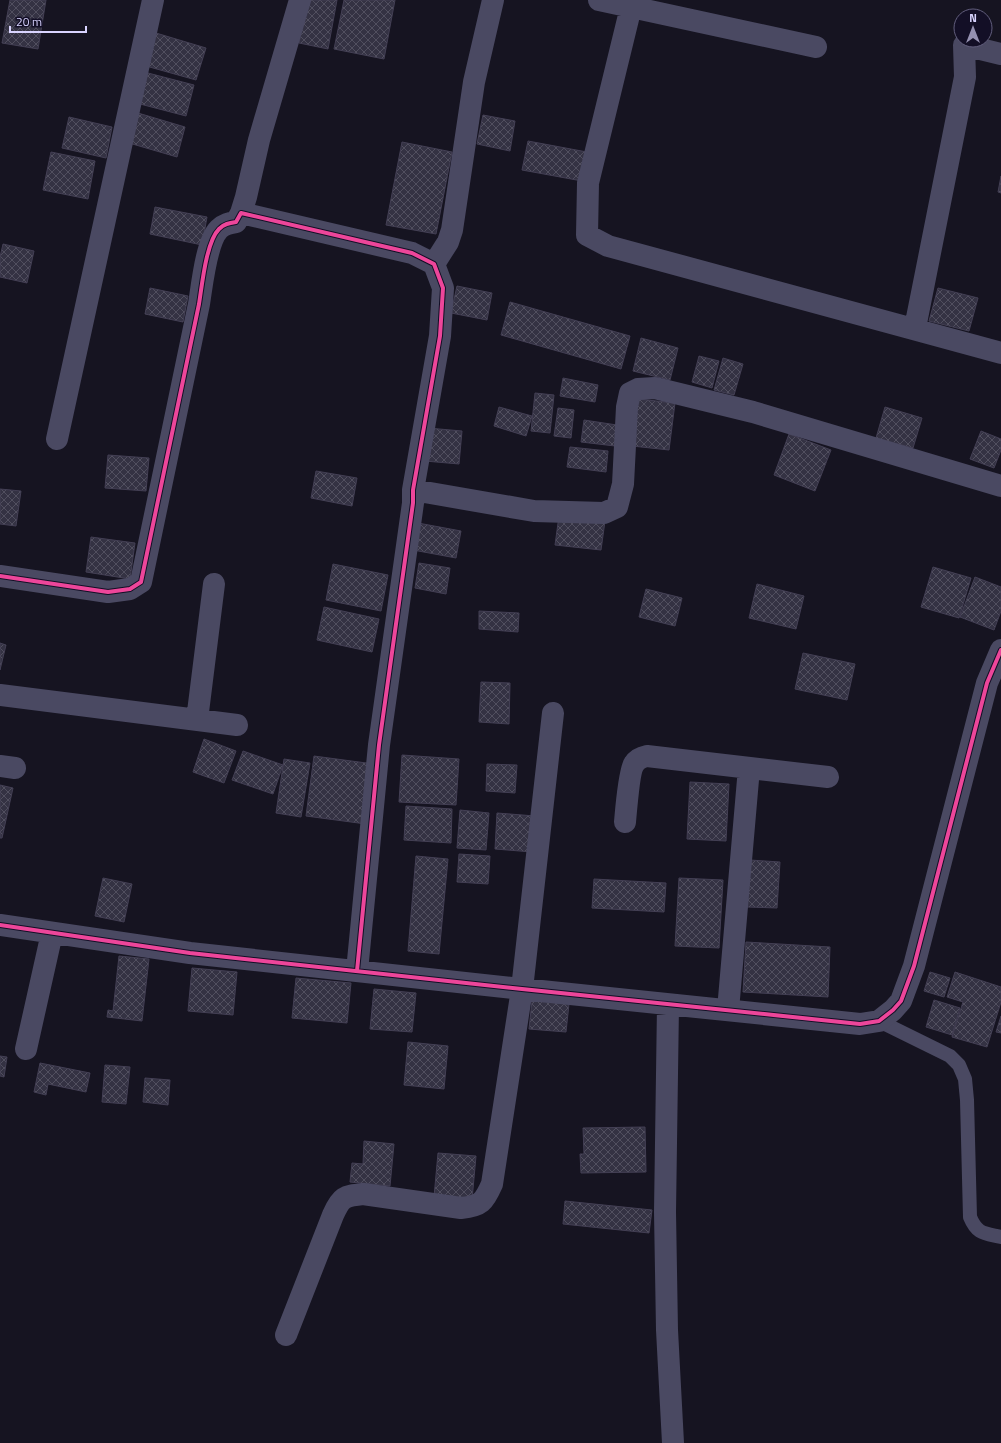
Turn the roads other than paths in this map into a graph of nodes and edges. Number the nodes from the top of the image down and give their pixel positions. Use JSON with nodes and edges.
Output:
{"nodes":[{"id":1,"x":153,"y":0,"type":"edge"},
{"id":2,"x":300,"y":0,"type":"edge"},
{"id":3,"x":492,"y":0,"type":"edge"},
{"id":4,"x":599,"y":0,"type":"edge"},
{"id":5,"x":631,"y":7,"type":"junction"},
{"id":6,"x":816,"y":47,"type":"dead end"},
{"id":7,"x":1001,"y":54,"type":"edge"},
{"id":8,"x":241,"y":213,"type":"junction"},
{"id":9,"x":434,"y":264,"type":"junction"},
{"id":10,"x":915,"y":328,"type":"junction"},
{"id":11,"x":1001,"y":353,"type":"edge"},
{"id":12,"x":57,"y":439,"type":"dead end"},
{"id":13,"x":1001,"y":486,"type":"edge"},
{"id":14,"x":413,"y":490,"type":"junction"},
{"id":15,"x":0,"y":576,"type":"edge"},
{"id":16,"x":214,"y":584,"type":"dead end"},
{"id":17,"x":1001,"y":650,"type":"edge"},
{"id":18,"x":0,"y":696,"type":"edge"},
{"id":19,"x":553,"y":713,"type":"dead end"},
{"id":20,"x":197,"y":720,"type":"junction"},
{"id":21,"x":237,"y":725,"type":"dead end"},
{"id":22,"x":749,"y":768,"type":"junction"},
{"id":23,"x":828,"y":777,"type":"dead end"},
{"id":24,"x":625,"y":822,"type":"dead end"},
{"id":25,"x":0,"y":925,"type":"edge"},
{"id":26,"x":52,"y":933,"type":"junction"},
{"id":27,"x":357,"y":971,"type":"junction"},
{"id":28,"x":522,"y":989,"type":"junction"},
{"id":29,"x":668,"y":1005,"type":"junction"},
{"id":30,"x":728,"y":1010,"type":"junction"},
{"id":31,"x":879,"y":1021,"type":"junction"},
{"id":32,"x":26,"y":1049,"type":"dead end"},
{"id":33,"x":1001,"y":1237,"type":"edge"},
{"id":34,"x":286,"y":1335,"type":"dead end"},
{"id":35,"x":672,"y":1443,"type":"edge"}],
"edges":[{"from":1,"to":12,"type":"street"},
{"from":2,"to":8,"type":"street"},
{"from":3,"to":9,"type":"street"},
{"from":4,"to":5,"type":"street"},
{"from":5,"to":6,"type":"street"},
{"from":5,"to":10,"type":"street"},
{"from":7,"to":10,"type":"street"},
{"from":8,"to":9,"type":"street"},
{"from":8,"to":15,"type":"street"},
{"from":9,"to":14,"type":"street"},
{"from":10,"to":11,"type":"street"},
{"from":13,"to":14,"type":"street"},
{"from":14,"to":27,"type":"street"},
{"from":16,"to":20,"type":"street"},
{"from":17,"to":31,"type":"street"},
{"from":18,"to":20,"type":"street"},
{"from":19,"to":28,"type":"street"},
{"from":20,"to":21,"type":"street"},
{"from":22,"to":23,"type":"street"},
{"from":22,"to":24,"type":"street"},
{"from":22,"to":30,"type":"street"},
{"from":25,"to":26,"type":"street"},
{"from":26,"to":27,"type":"street"},
{"from":26,"to":32,"type":"street"},
{"from":27,"to":28,"type":"street"},
{"from":28,"to":29,"type":"street"},
{"from":28,"to":34,"type":"street"},
{"from":29,"to":30,"type":"street"},
{"from":29,"to":35,"type":"street"},
{"from":30,"to":31,"type":"street"},
{"from":31,"to":33,"type":"lane"}]}
